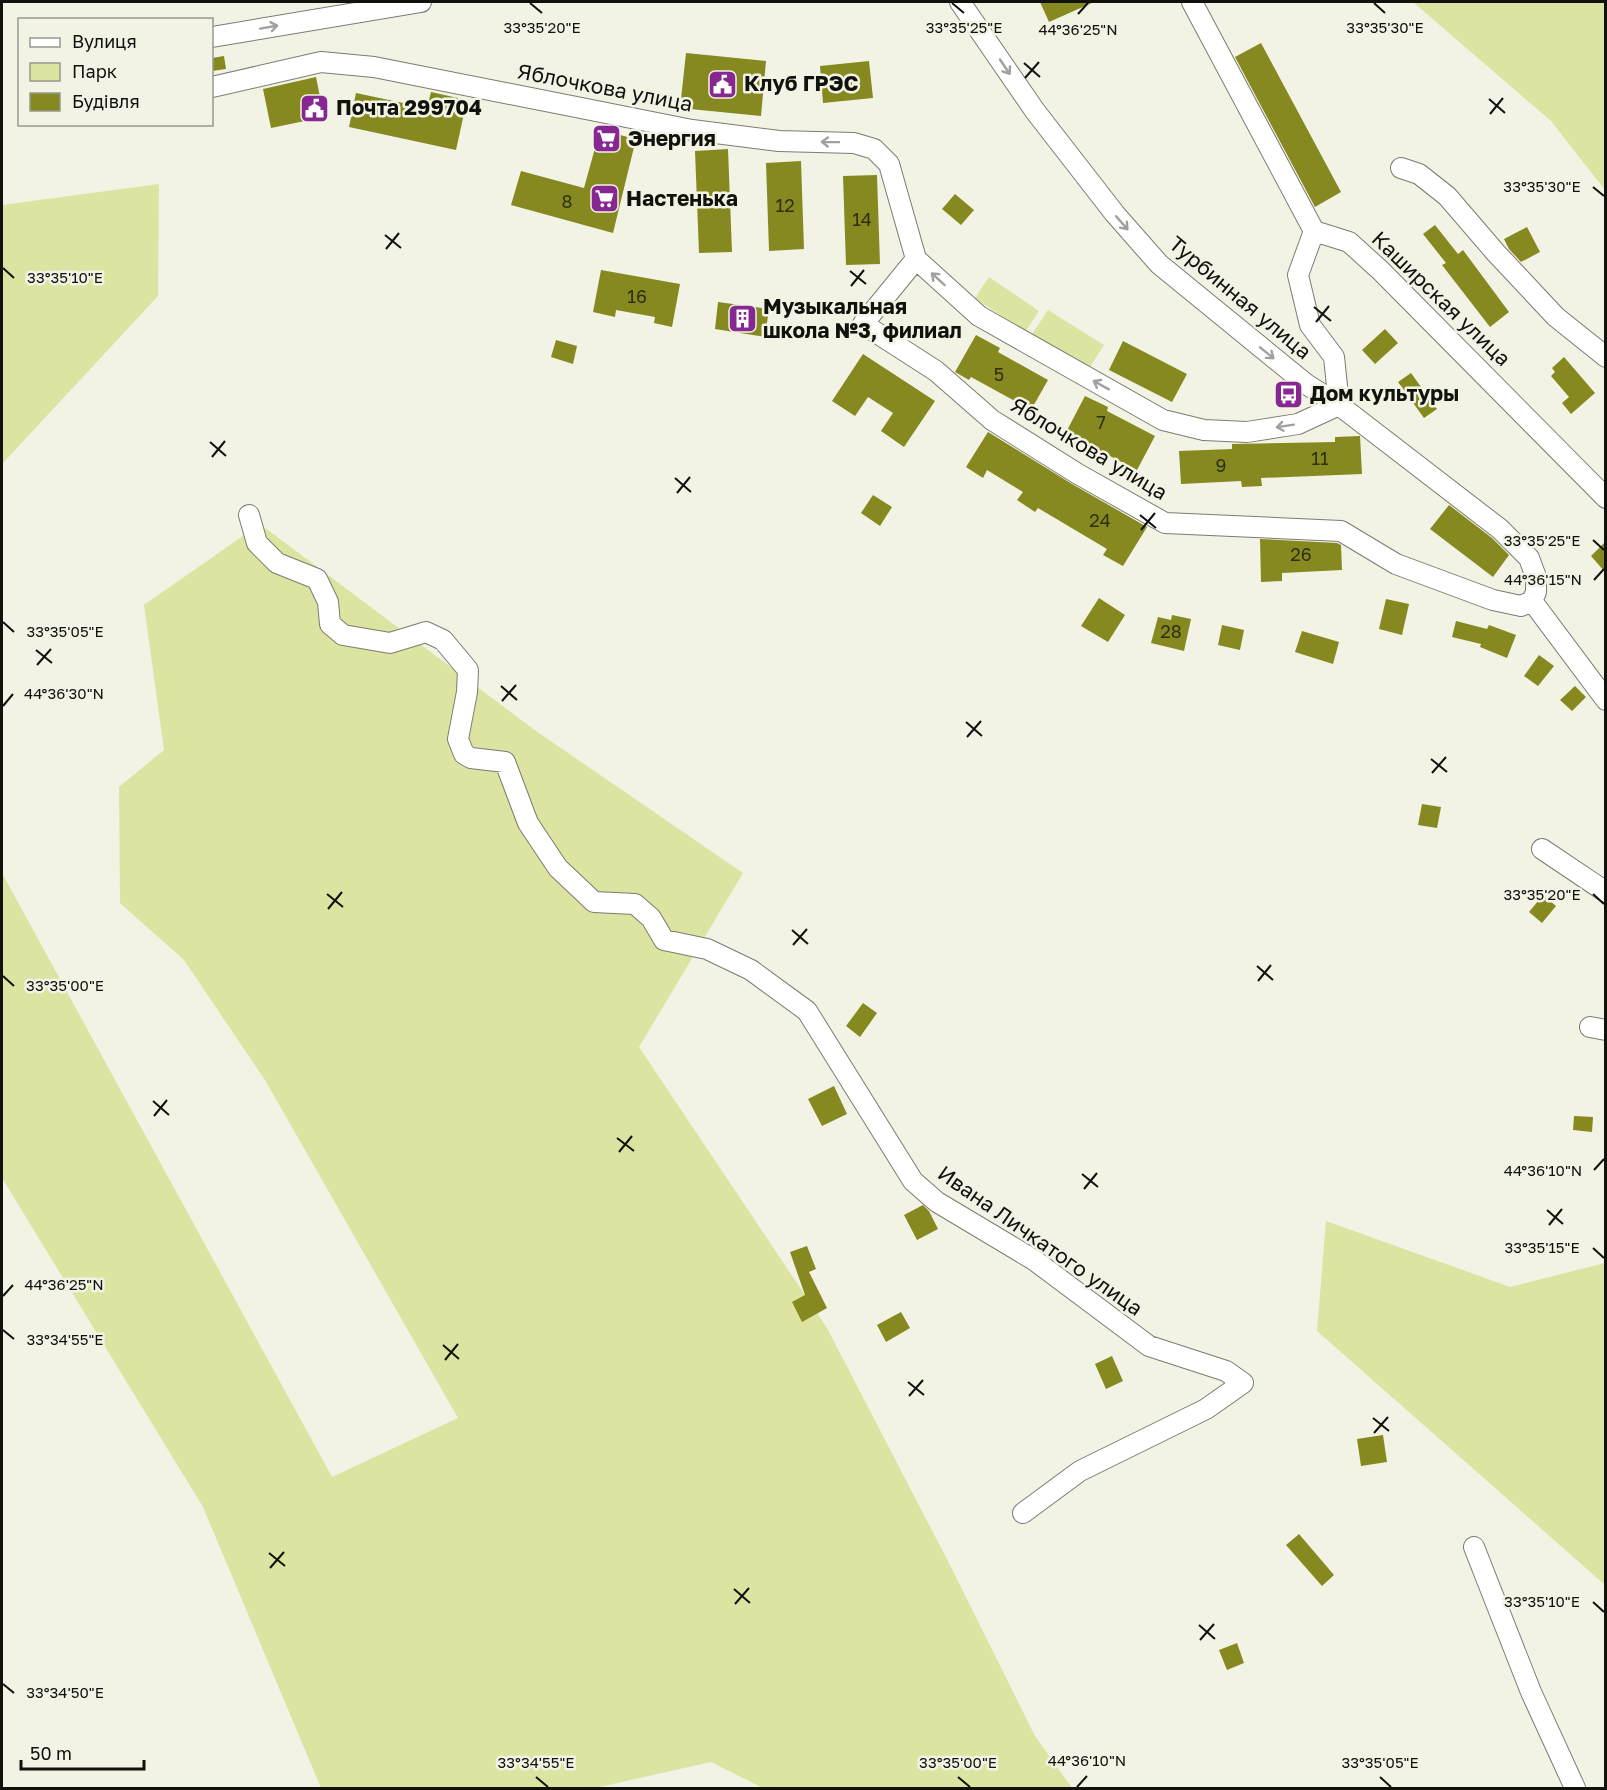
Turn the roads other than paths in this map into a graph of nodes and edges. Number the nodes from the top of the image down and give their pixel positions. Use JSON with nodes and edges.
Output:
{"nodes":[{"id":1,"x":421,"y":2,"type":"edge"},
{"id":2,"x":960,"y":2,"type":"edge"},
{"id":3,"x":1192,"y":2,"type":"edge"},
{"id":4,"x":213,"y":37,"type":"edge"},
{"id":5,"x":213,"y":87,"type":"edge"},
{"id":6,"x":1401,"y":168,"type":"dead end"},
{"id":7,"x":1314,"y":231,"type":"junction"},
{"id":8,"x":916,"y":259,"type":"junction"},
{"id":9,"x":1605,"y":357,"type":"edge"},
{"id":10,"x":1339,"y":405,"type":"junction"},
{"id":11,"x":1605,"y":498,"type":"edge"},
{"id":12,"x":249,"y":515,"type":"dead end"},
{"id":13,"x":1532,"y":601,"type":"junction"},
{"id":14,"x":1605,"y":699,"type":"edge"},
{"id":15,"x":1542,"y":849,"type":"dead end"},
{"id":16,"x":1605,"y":892,"type":"edge"},
{"id":17,"x":1023,"y":1513,"type":"dead end"},
{"id":18,"x":1474,"y":1547,"type":"dead end"},
{"id":19,"x":1575,"y":1788,"type":"edge"}],
"edges":[{"from":4,"to":1,"type":"street","one_way":true},
{"from":2,"to":10,"type":"street","name":"Турбинная улица","one_way":true},
{"from":3,"to":7,"type":"street"},
{"from":8,"to":5,"type":"street","name":"Яблочкова улица","one_way":true},
{"from":6,"to":9,"type":"street"},
{"from":7,"to":10,"type":"street"},
{"from":7,"to":11,"type":"street","name":"Каширская улица"},
{"from":10,"to":8,"type":"street","one_way":true},
{"from":8,"to":13,"type":"street","name":"Яблочкова улица"},
{"from":10,"to":13,"type":"street","name":"Турбинная улица"},
{"from":12,"to":17,"type":"street","name":"Ивана Личкатого улица"},
{"from":13,"to":14,"type":"street"},
{"from":15,"to":16,"type":"street"},
{"from":18,"to":19,"type":"street"}]}
